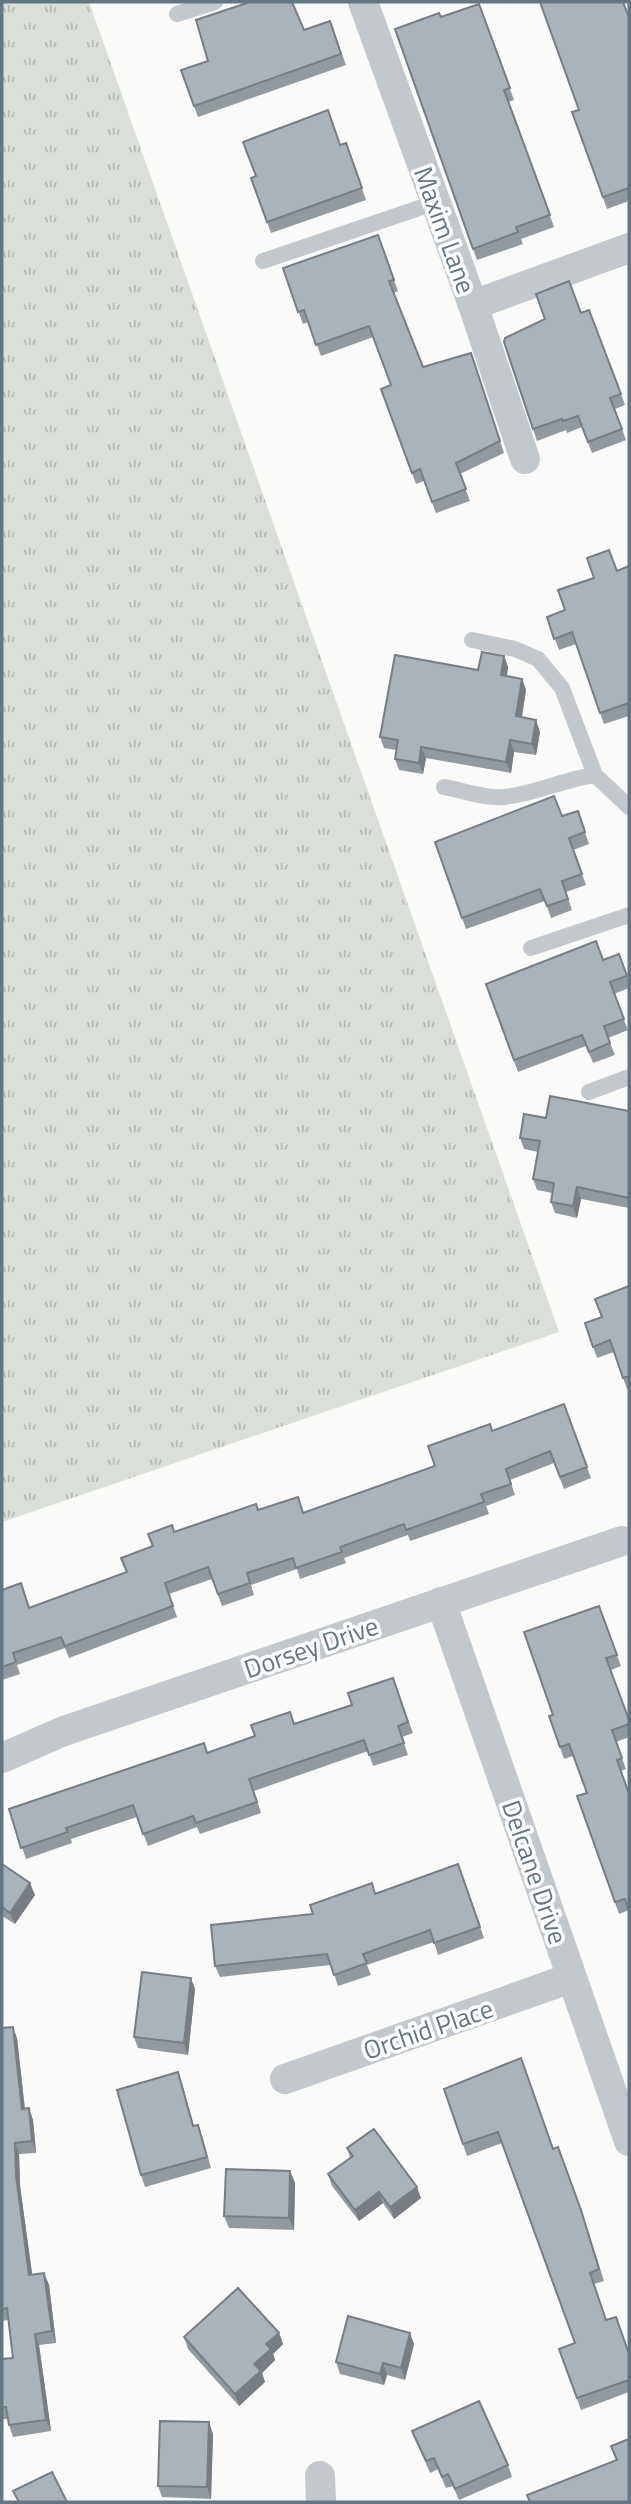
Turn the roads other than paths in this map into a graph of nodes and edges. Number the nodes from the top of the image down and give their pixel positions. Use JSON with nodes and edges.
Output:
{"nodes":[{"id":1,"x":215,"y":2,"type":"edge"},
{"id":2,"x":363,"y":2,"type":"edge"},
{"id":3,"x":177,"y":14,"type":"dead end"},
{"id":4,"x":433,"y":203,"type":"junction"},
{"id":5,"x":629,"y":248,"type":"edge"},
{"id":6,"x":263,"y":261,"type":"dead end"},
{"id":7,"x":472,"y":305,"type":"junction"},
{"id":8,"x":524,"y":459,"type":"dead end"},
{"id":9,"x":472,"y":639,"type":"dead end"},
{"id":10,"x":595,"y":775,"type":"junction"},
{"id":11,"x":444,"y":787,"type":"dead end"},
{"id":12,"x":629,"y":807,"type":"edge"},
{"id":13,"x":629,"y":915,"type":"edge"},
{"id":14,"x":531,"y":948,"type":"dead end"},
{"id":15,"x":629,"y":1077,"type":"edge"},
{"id":16,"x":589,"y":1092,"type":"dead end"},
{"id":17,"x":622,"y":1541,"type":"dead end"},
{"id":18,"x":441,"y":1602,"type":"junction"},
{"id":19,"x":2,"y":1758,"type":"edge"},
{"id":20,"x":571,"y":1978,"type":"junction"},
{"id":21,"x":285,"y":2079,"type":"dead end"},
{"id":22,"x":629,"y":2141,"type":"edge"}],
"edges":[{"from":1,"to":3,"type":"lane"},
{"from":2,"to":4,"type":"street","name":"Maxim Lane"},
{"from":4,"to":6,"type":"lane"},
{"from":4,"to":7,"type":"street","name":"Maxim Lane"},
{"from":5,"to":7,"type":"street"},
{"from":7,"to":8,"type":"street","name":"Maxim Lane"},
{"from":9,"to":10,"type":"lane"},
{"from":10,"to":11,"type":"lane"},
{"from":10,"to":12,"type":"lane"},
{"from":13,"to":14,"type":"lane"},
{"from":15,"to":16,"type":"lane"},
{"from":17,"to":18,"type":"street","name":"Dorsey Drive"},
{"from":18,"to":19,"type":"street","name":"Dorsey Drive"},
{"from":18,"to":20,"type":"street","name":"Delcane Drive"},
{"from":20,"to":21,"type":"street","name":"Orchid Place"},
{"from":20,"to":22,"type":"street","name":"Delcane Drive"}]}
